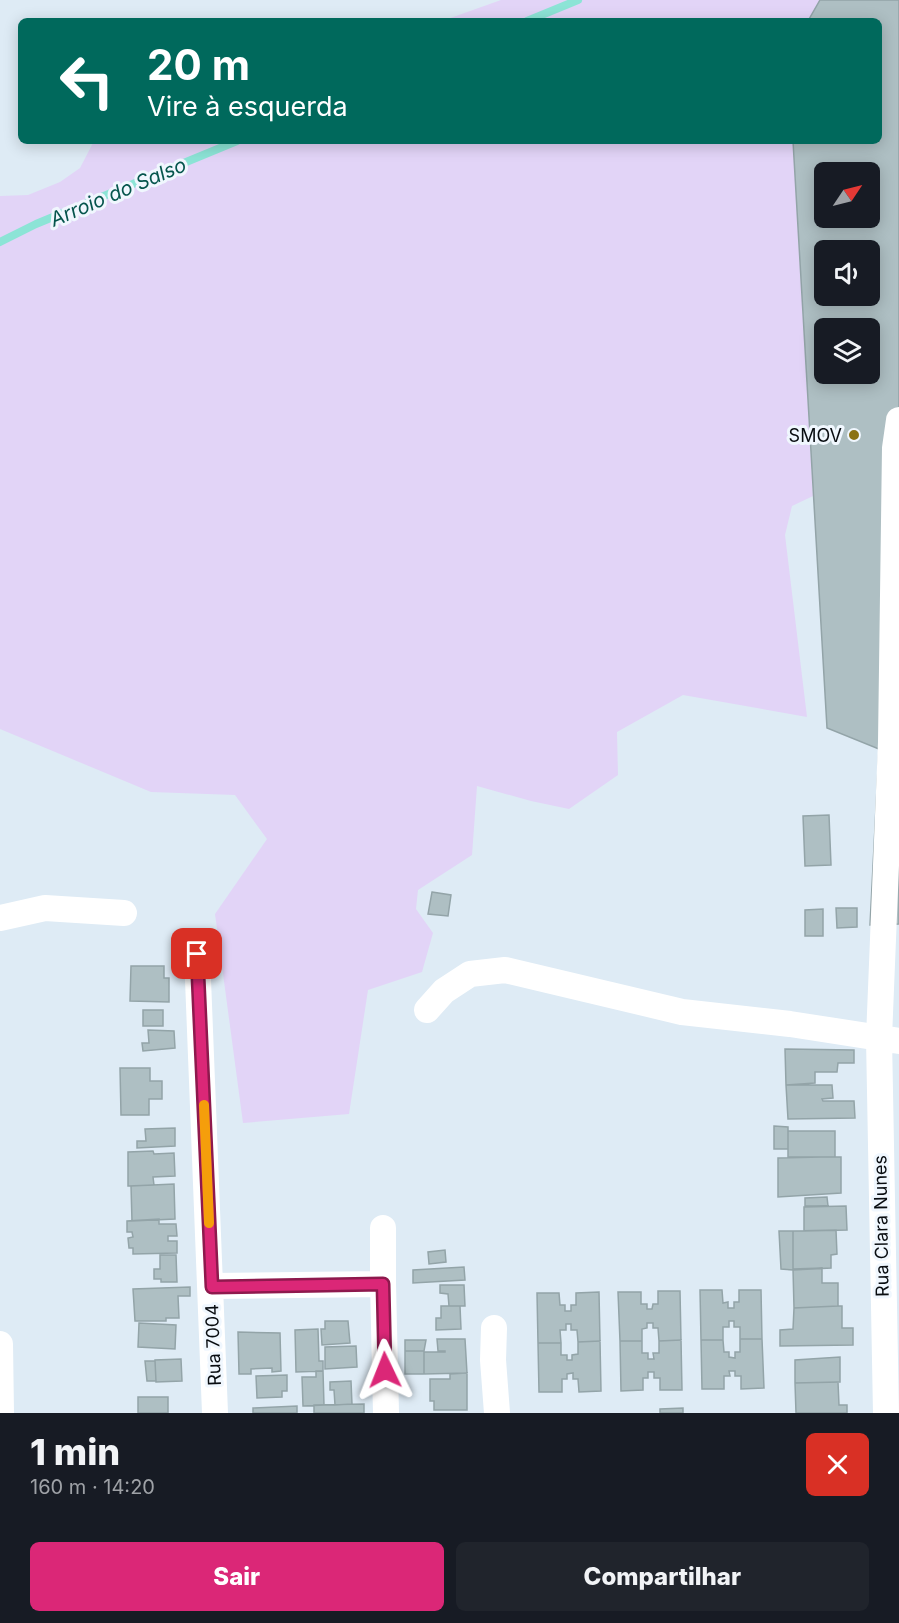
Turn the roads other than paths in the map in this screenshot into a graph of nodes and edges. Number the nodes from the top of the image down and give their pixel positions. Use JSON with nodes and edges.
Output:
{"nodes":[{"id":1,"x":899,"y":420,"type":"edge"},
{"id":2,"x":893,"y":842,"type":"edge"},
{"id":3,"x":124,"y":913,"type":"dead end"},
{"id":4,"x":0,"y":918,"type":"edge"},
{"id":5,"x":197,"y":954,"type":"dead end"},
{"id":6,"x":427,"y":1010,"type":"dead end"},
{"id":7,"x":889,"y":1040,"type":"edge"},
{"id":8,"x":890,"y":1221,"type":"edge"},
{"id":9,"x":383,"y":1228,"type":"dead end"},
{"id":10,"x":383,"y":1284,"type":"junction"},
{"id":11,"x":212,"y":1287,"type":"junction"},
{"id":12,"x":494,"y":1328,"type":"dead end"},
{"id":13,"x":0,"y":1344,"type":"edge"},
{"id":14,"x":1,"y":1413,"type":"edge"},
{"id":15,"x":215,"y":1413,"type":"edge"},
{"id":16,"x":386,"y":1413,"type":"edge"},
{"id":17,"x":497,"y":1413,"type":"edge"},
{"id":18,"x":885,"y":1413,"type":"edge"}],
"edges":[{"from":1,"to":2,"type":"street","name":"Rua Clara Nunes"},
{"from":2,"to":7,"type":"street","name":"Rua Clara Nunes"},
{"from":3,"to":4,"type":"street"},
{"from":5,"to":11,"type":"street","name":"Rua 7004"},
{"from":6,"to":7,"type":"street"},
{"from":7,"to":8,"type":"street","name":"Rua Clara Nunes"},
{"from":8,"to":18,"type":"street","name":"Rua Clara Nunes"},
{"from":9,"to":10,"type":"street"},
{"from":10,"to":11,"type":"street"},
{"from":10,"to":16,"type":"street"},
{"from":11,"to":15,"type":"street","name":"Rua 7004"},
{"from":12,"to":17,"type":"street"},
{"from":13,"to":14,"type":"street"}]}
